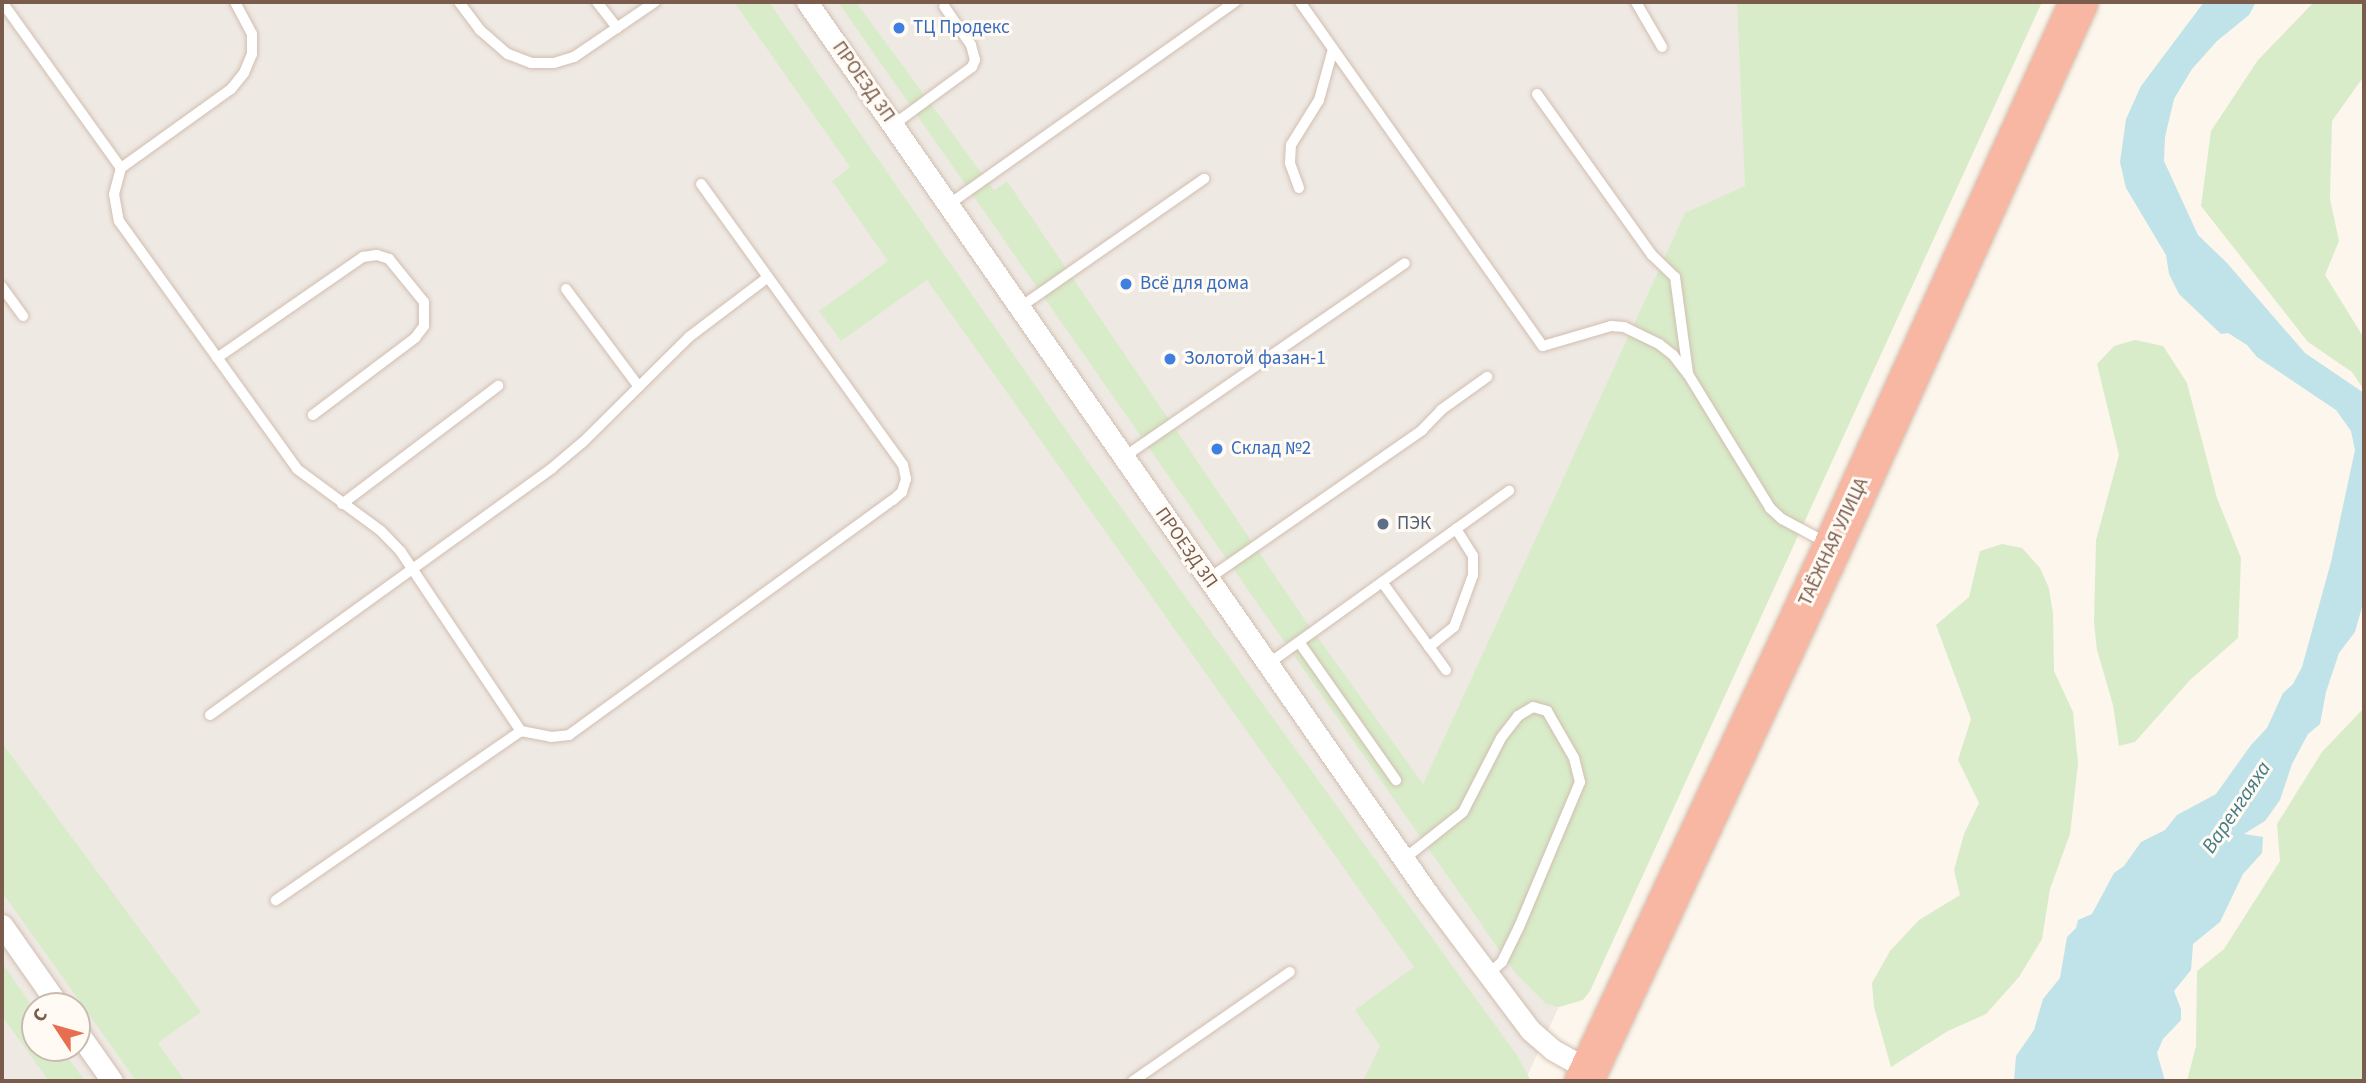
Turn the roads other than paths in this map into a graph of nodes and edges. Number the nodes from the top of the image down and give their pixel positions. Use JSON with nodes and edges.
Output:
{"nodes":[{"id":1,"x":2,"y":2,"type":"edge"},
{"id":2,"x":235,"y":2,"type":"edge"},
{"id":3,"x":459,"y":2,"type":"edge"},
{"id":4,"x":597,"y":2,"type":"edge"},
{"id":5,"x":655,"y":2,"type":"edge"},
{"id":6,"x":807,"y":2,"type":"edge"},
{"id":7,"x":1235,"y":2,"type":"edge"},
{"id":8,"x":1300,"y":2,"type":"edge"},
{"id":9,"x":1636,"y":2,"type":"edge"},
{"id":10,"x":2079,"y":2,"type":"edge"},
{"id":11,"x":944,"y":6,"type":"dead end"},
{"id":12,"x":617,"y":29,"type":"junction"},
{"id":13,"x":1662,"y":47,"type":"dead end"},
{"id":14,"x":1333,"y":48,"type":"junction"},
{"id":15,"x":1537,"y":94,"type":"dead end"},
{"id":16,"x":893,"y":125,"type":"junction"},
{"id":17,"x":121,"y":168,"type":"junction"},
{"id":18,"x":1204,"y":179,"type":"dead end"},
{"id":19,"x":701,"y":184,"type":"dead end"},
{"id":20,"x":1299,"y":188,"type":"dead end"},
{"id":21,"x":948,"y":205,"type":"junction"},
{"id":22,"x":1405,"y":263,"type":"dead end"},
{"id":23,"x":768,"y":277,"type":"junction"},
{"id":24,"x":2,"y":287,"type":"edge"},
{"id":25,"x":566,"y":289,"type":"dead end"},
{"id":26,"x":1019,"y":308,"type":"junction"},
{"id":27,"x":23,"y":316,"type":"dead end"},
{"id":28,"x":217,"y":358,"type":"junction"},
{"id":29,"x":1688,"y":374,"type":"junction"},
{"id":30,"x":1487,"y":376,"type":"dead end"},
{"id":31,"x":498,"y":386,"type":"dead end"},
{"id":32,"x":639,"y":387,"type":"junction"},
{"id":33,"x":313,"y":415,"type":"dead end"},
{"id":34,"x":1124,"y":457,"type":"junction"},
{"id":35,"x":1509,"y":491,"type":"dead end"},
{"id":36,"x":342,"y":504,"type":"junction"},
{"id":37,"x":1457,"y":529,"type":"junction"},
{"id":38,"x":1833,"y":545,"type":"junction"},
{"id":39,"x":413,"y":569,"type":"junction"},
{"id":40,"x":1208,"y":579,"type":"junction"},
{"id":41,"x":1382,"y":582,"type":"junction"},
{"id":42,"x":1299,"y":642,"type":"junction"},
{"id":43,"x":1429,"y":647,"type":"junction"},
{"id":44,"x":1268,"y":664,"type":"junction"},
{"id":45,"x":1446,"y":670,"type":"dead end"},
{"id":46,"x":210,"y":715,"type":"dead end"},
{"id":47,"x":521,"y":731,"type":"junction"},
{"id":48,"x":1396,"y":780,"type":"dead end"},
{"id":49,"x":1404,"y":859,"type":"junction"},
{"id":50,"x":276,"y":900,"type":"dead end"},
{"id":51,"x":6,"y":939,"type":"edge"},
{"id":52,"x":1290,"y":972,"type":"dead end"},
{"id":53,"x":1488,"y":974,"type":"junction"},
{"id":54,"x":48,"y":992,"type":"edge"},
{"id":55,"x":91,"y":1051,"type":"edge"},
{"id":56,"x":1587,"y":1076,"type":"edge"},
{"id":57,"x":112,"y":1081,"type":"edge"},
{"id":58,"x":1133,"y":1081,"type":"edge"}],
"edges":[{"from":1,"to":17,"type":"lane"},
{"from":2,"to":17,"type":"lane"},
{"from":3,"to":12,"type":"lane"},
{"from":4,"to":12,"type":"lane"},
{"from":5,"to":12,"type":"lane"},
{"from":6,"to":16,"type":"street","name":"ПРОЕЗД 3П"},
{"from":7,"to":21,"type":"lane"},
{"from":8,"to":14,"type":"lane"},
{"from":9,"to":13,"type":"lane"},
{"from":10,"to":38,"type":"highway","name":"ТАЁЖНАЯ УЛИЦА"},
{"from":11,"to":16,"type":"lane"},
{"from":14,"to":20,"type":"lane"},
{"from":14,"to":29,"type":"lane"},
{"from":15,"to":29,"type":"lane"},
{"from":16,"to":21,"type":"street","name":"ПРОЕЗД 3П"},
{"from":17,"to":28,"type":"lane"},
{"from":18,"to":26,"type":"lane"},
{"from":19,"to":23,"type":"lane"},
{"from":21,"to":26,"type":"street","name":"ПРОЕЗД 3П"},
{"from":22,"to":34,"type":"lane"},
{"from":23,"to":32,"type":"lane"},
{"from":23,"to":47,"type":"lane"},
{"from":24,"to":27,"type":"lane"},
{"from":25,"to":32,"type":"lane"},
{"from":26,"to":34,"type":"street","name":"ПРОЕЗД 3П"},
{"from":28,"to":33,"type":"lane"},
{"from":28,"to":36,"type":"lane"},
{"from":29,"to":38,"type":"lane"},
{"from":30,"to":40,"type":"lane"},
{"from":31,"to":36,"type":"lane"},
{"from":32,"to":39,"type":"lane"},
{"from":34,"to":40,"type":"street","name":"ПРОЕЗД 3П"},
{"from":35,"to":37,"type":"lane"},
{"from":36,"to":39,"type":"lane"},
{"from":37,"to":41,"type":"lane"},
{"from":37,"to":43,"type":"lane"},
{"from":38,"to":56,"type":"highway","name":"ТАЁЖНАЯ УЛИЦА"},
{"from":39,"to":46,"type":"lane"},
{"from":39,"to":47,"type":"lane"},
{"from":40,"to":44,"type":"street","name":"ПРОЕЗД 3П"},
{"from":41,"to":42,"type":"lane"},
{"from":41,"to":43,"type":"lane"},
{"from":42,"to":44,"type":"lane"},
{"from":42,"to":48,"type":"lane"},
{"from":43,"to":45,"type":"lane"},
{"from":44,"to":49,"type":"street","name":"ПРОЕЗД 3П"},
{"from":47,"to":50,"type":"lane"},
{"from":49,"to":53,"type":"street","name":"ПРОЕЗД 3П"},
{"from":49,"to":53,"type":"lane"},
{"from":51,"to":54,"type":"street"},
{"from":52,"to":58,"type":"lane"},
{"from":53,"to":56,"type":"street","name":"ПРОЕЗД 3П"},
{"from":55,"to":57,"type":"street"}]}
